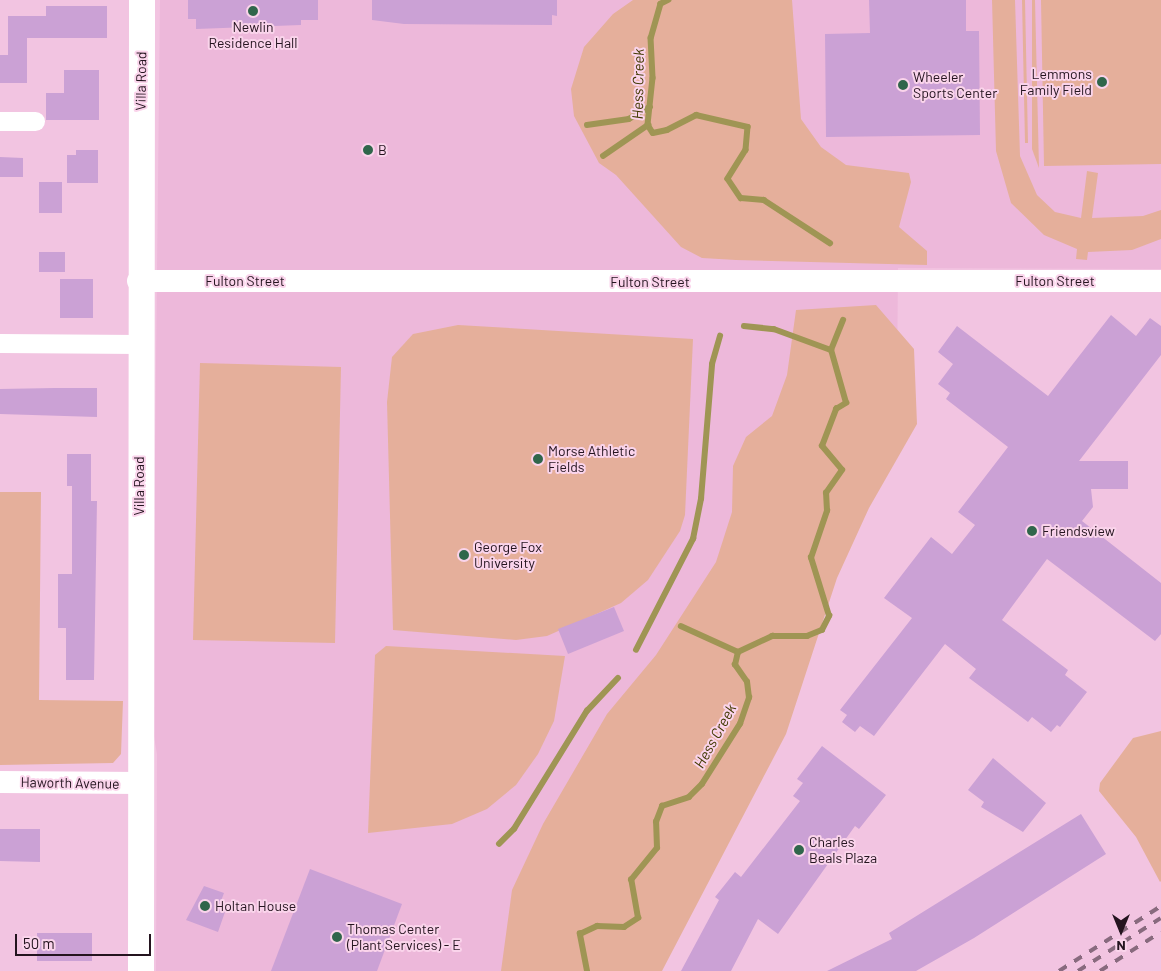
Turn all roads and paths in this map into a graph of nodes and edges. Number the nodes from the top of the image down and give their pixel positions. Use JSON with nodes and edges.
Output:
{"nodes":[{"id":1,"x":142,"y":0,"type":"edge"},
{"id":2,"x":0,"y":121,"type":"edge"},
{"id":3,"x":35,"y":122,"type":"dead end"},
{"id":4,"x":138,"y":281,"type":"junction"},
{"id":5,"x":1161,"y":281,"type":"edge"},
{"id":6,"x":0,"y":343,"type":"edge"},
{"id":7,"x":138,"y":344,"type":"junction"},
{"id":8,"x":0,"y":782,"type":"edge"},
{"id":9,"x":141,"y":784,"type":"junction"},
{"id":10,"x":141,"y":971,"type":"edge"}],
"edges":[{"from":1,"to":4,"type":"main road","name":"Villa Road"},
{"from":2,"to":3,"type":"street"},
{"from":4,"to":5,"type":"street","name":"Fulton Street"},
{"from":4,"to":7,"type":"main road","name":"Villa Road"},
{"from":6,"to":7,"type":"street"},
{"from":7,"to":9,"type":"main road","name":"Villa Road"},
{"from":8,"to":9,"type":"street","name":"Haworth Avenue"},
{"from":9,"to":10,"type":"main road","name":"Villa Road"}]}
